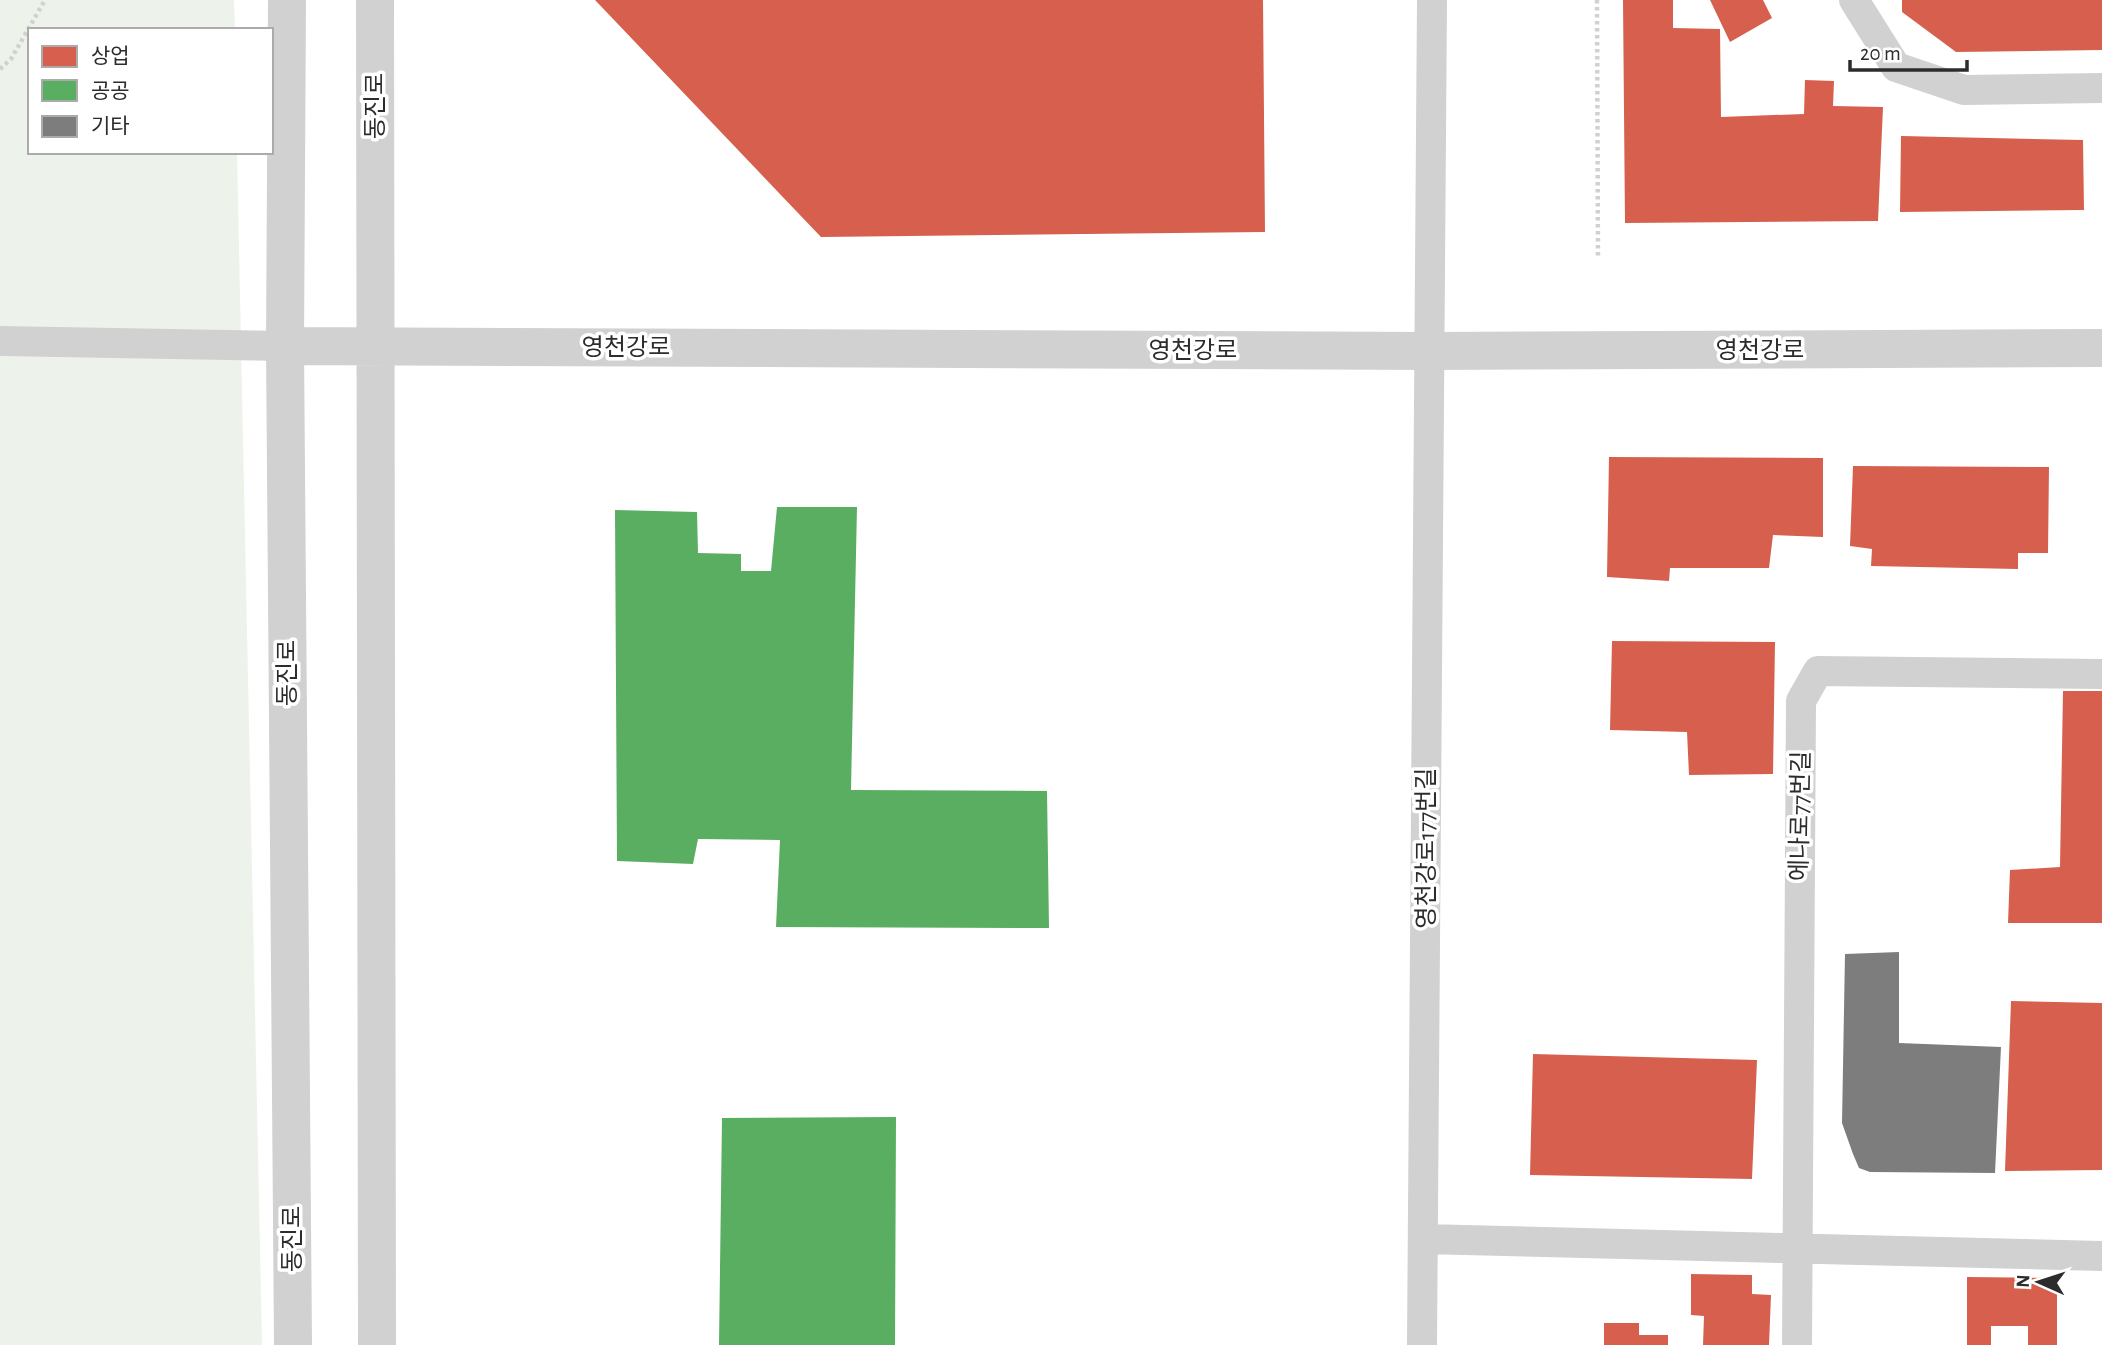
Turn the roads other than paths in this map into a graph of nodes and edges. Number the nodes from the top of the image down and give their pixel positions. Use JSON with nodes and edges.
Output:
{"nodes":[{"id":1,"x":288,"y":0,"type":"edge"},
{"id":2,"x":375,"y":0,"type":"edge"},
{"id":3,"x":1432,"y":0,"type":"edge"},
{"id":4,"x":1854,"y":0,"type":"edge"},
{"id":5,"x":2102,"y":88,"type":"edge"},
{"id":6,"x":0,"y":341,"type":"edge"},
{"id":7,"x":285,"y":346,"type":"junction"},
{"id":8,"x":374,"y":346,"type":"junction"},
{"id":9,"x":2102,"y":348,"type":"edge"},
{"id":10,"x":1430,"y":351,"type":"junction"},
{"id":11,"x":2102,"y":674,"type":"edge"},
{"id":12,"x":1423,"y":1239,"type":"junction"},
{"id":13,"x":1797,"y":1248,"type":"junction"},
{"id":14,"x":2102,"y":1256,"type":"edge"},
{"id":15,"x":293,"y":1345,"type":"edge"},
{"id":16,"x":377,"y":1345,"type":"edge"},
{"id":17,"x":1422,"y":1345,"type":"edge"},
{"id":18,"x":1797,"y":1345,"type":"edge"}],
"edges":[{"from":1,"to":7,"type":"street","name":"동진로"},
{"from":2,"to":8,"type":"street","name":"동진로"},
{"from":3,"to":10,"type":"street","name":"영천강로177번길"},
{"from":4,"to":5,"type":"street"},
{"from":6,"to":7,"type":"street"},
{"from":7,"to":8,"type":"street","name":"영천강로"},
{"from":7,"to":15,"type":"street","name":"동진로"},
{"from":8,"to":10,"type":"street","name":"영천강로"},
{"from":8,"to":16,"type":"street","name":"동진로"},
{"from":9,"to":10,"type":"street","name":"영천강로"},
{"from":10,"to":12,"type":"street","name":"영천강로177번길"},
{"from":11,"to":13,"type":"street","name":"에나로77번길"},
{"from":12,"to":13,"type":"street"},
{"from":12,"to":17,"type":"street","name":"영천강로177번길"},
{"from":13,"to":14,"type":"street"},
{"from":13,"to":18,"type":"street","name":"에나로77번길"}]}
